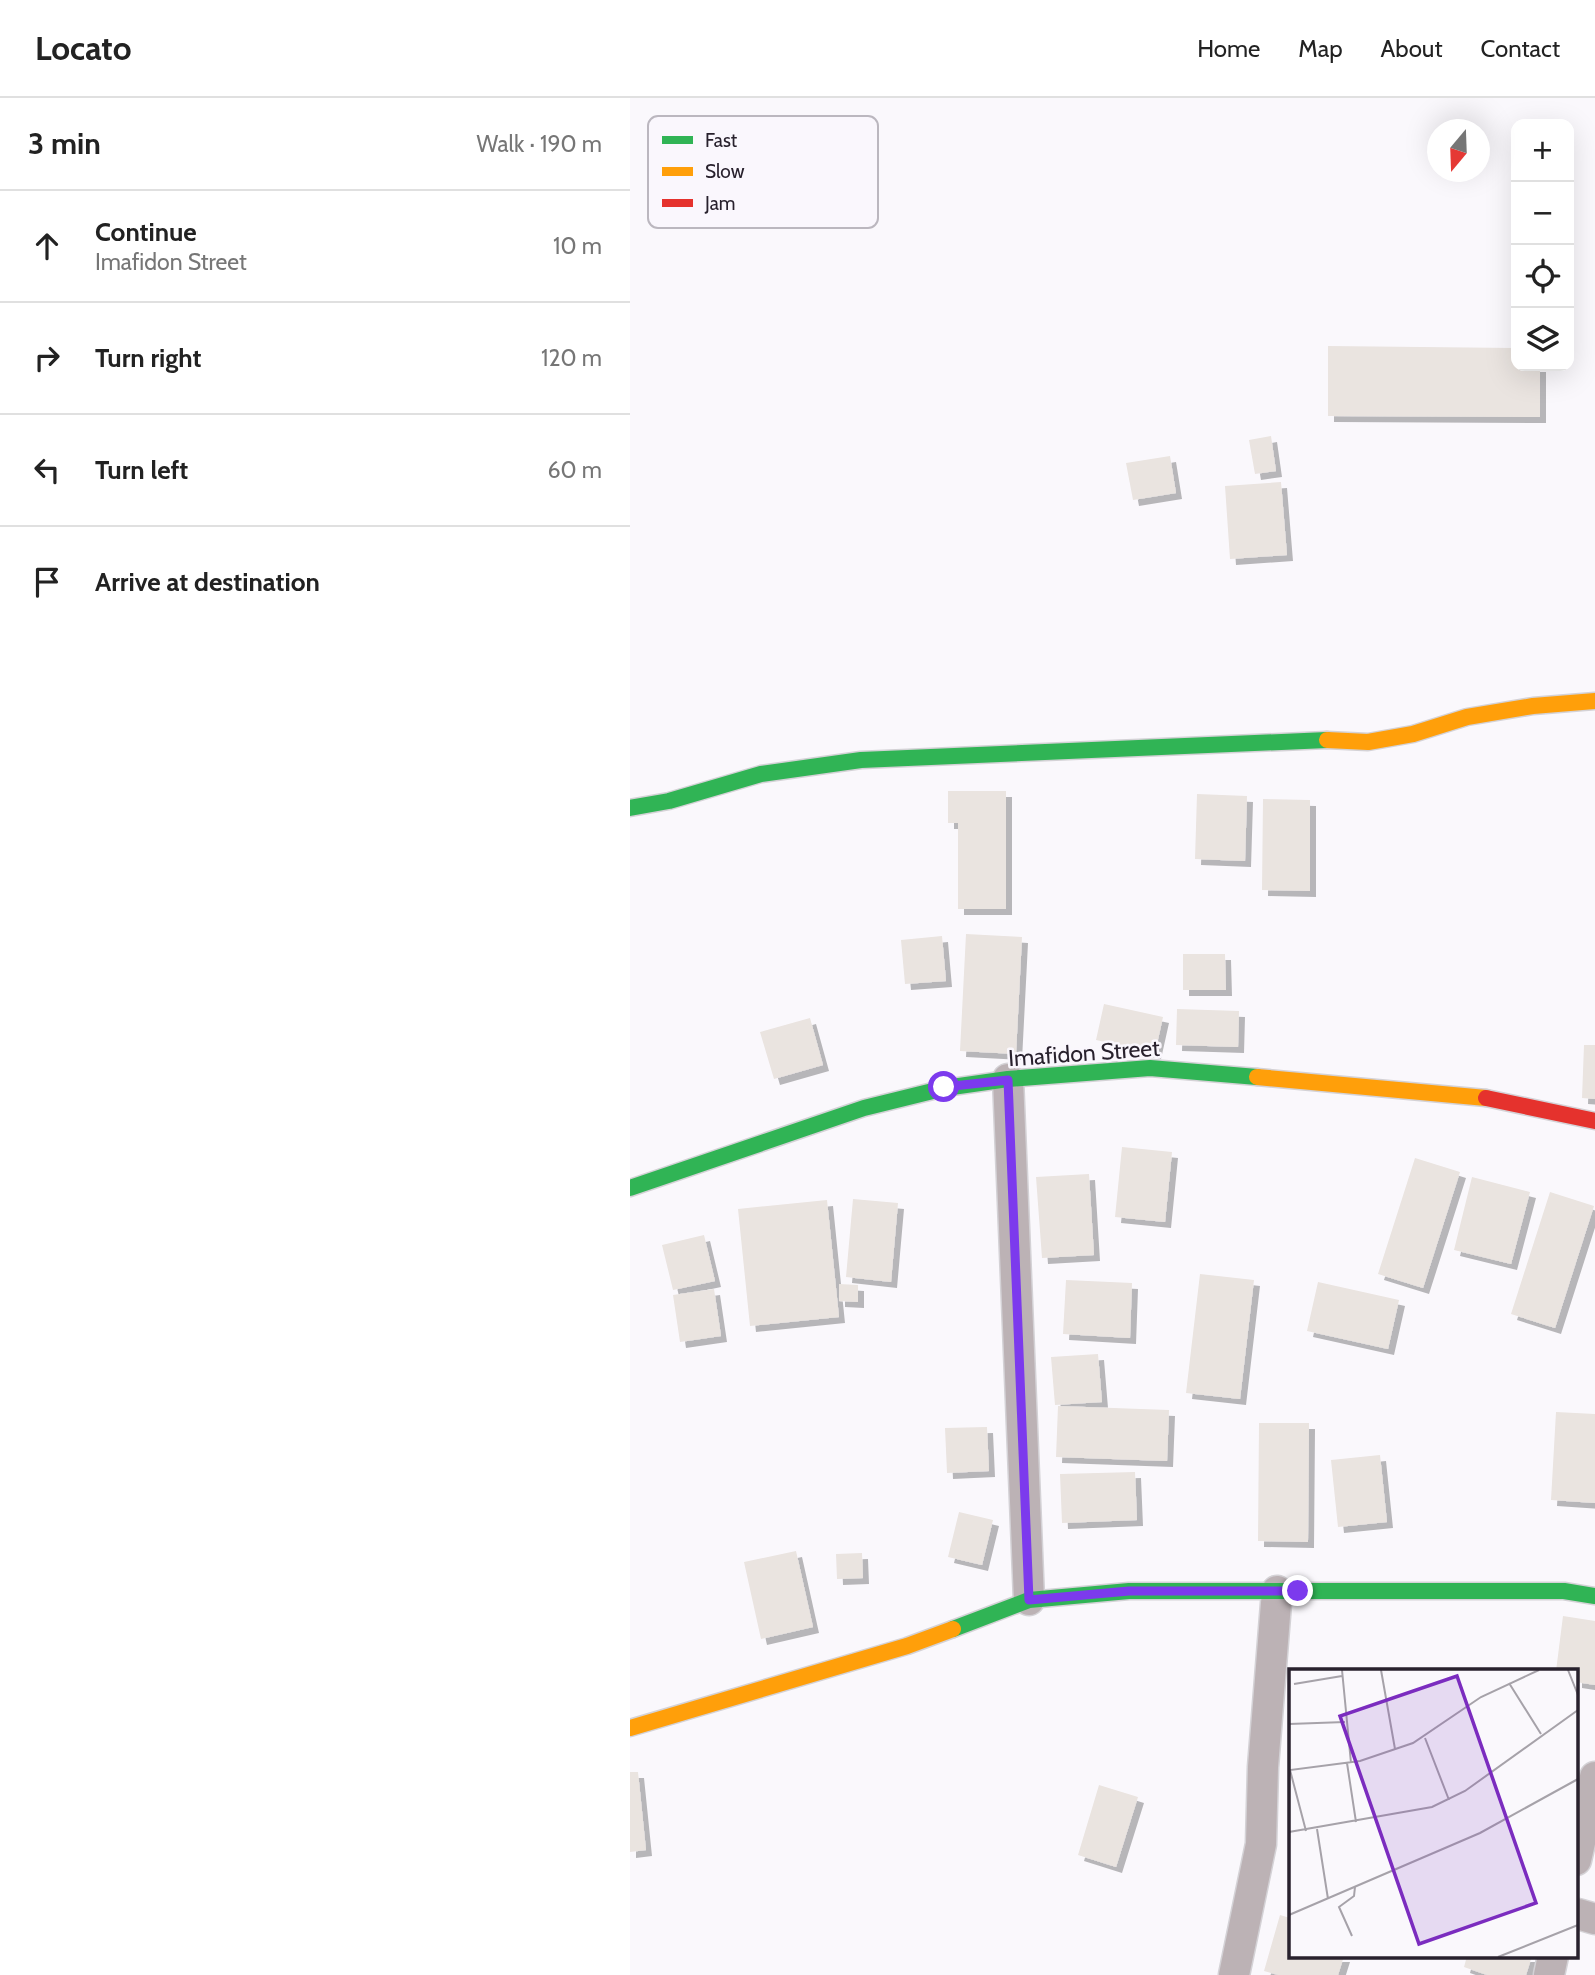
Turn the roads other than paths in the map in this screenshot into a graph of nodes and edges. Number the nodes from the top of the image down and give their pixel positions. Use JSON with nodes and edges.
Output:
{"nodes":[{"id":1,"x":1595,"y":701,"type":"edge"},
{"id":2,"x":630,"y":808,"type":"edge"},
{"id":3,"x":1008,"y":1080,"type":"junction"},
{"id":4,"x":1595,"y":1121,"type":"edge"},
{"id":5,"x":630,"y":1188,"type":"edge"},
{"id":6,"x":1277,"y":1591,"type":"junction"},
{"id":7,"x":1595,"y":1596,"type":"edge"},
{"id":8,"x":1029,"y":1600,"type":"junction"},
{"id":9,"x":630,"y":1728,"type":"edge"},
{"id":10,"x":1595,"y":1777,"type":"edge"},
{"id":11,"x":1578,"y":1851,"type":"edge"},
{"id":12,"x":1234,"y":1975,"type":"edge"}],
"edges":[{"from":1,"to":2,"type":"street"},
{"from":3,"to":4,"type":"street","name":"Imafidon Street"},
{"from":3,"to":5,"type":"street","name":"Imafidon Street"},
{"from":3,"to":8,"type":"street"},
{"from":6,"to":7,"type":"street"},
{"from":6,"to":8,"type":"street"},
{"from":6,"to":12,"type":"street"},
{"from":8,"to":9,"type":"street"},
{"from":10,"to":11,"type":"street"}]}
